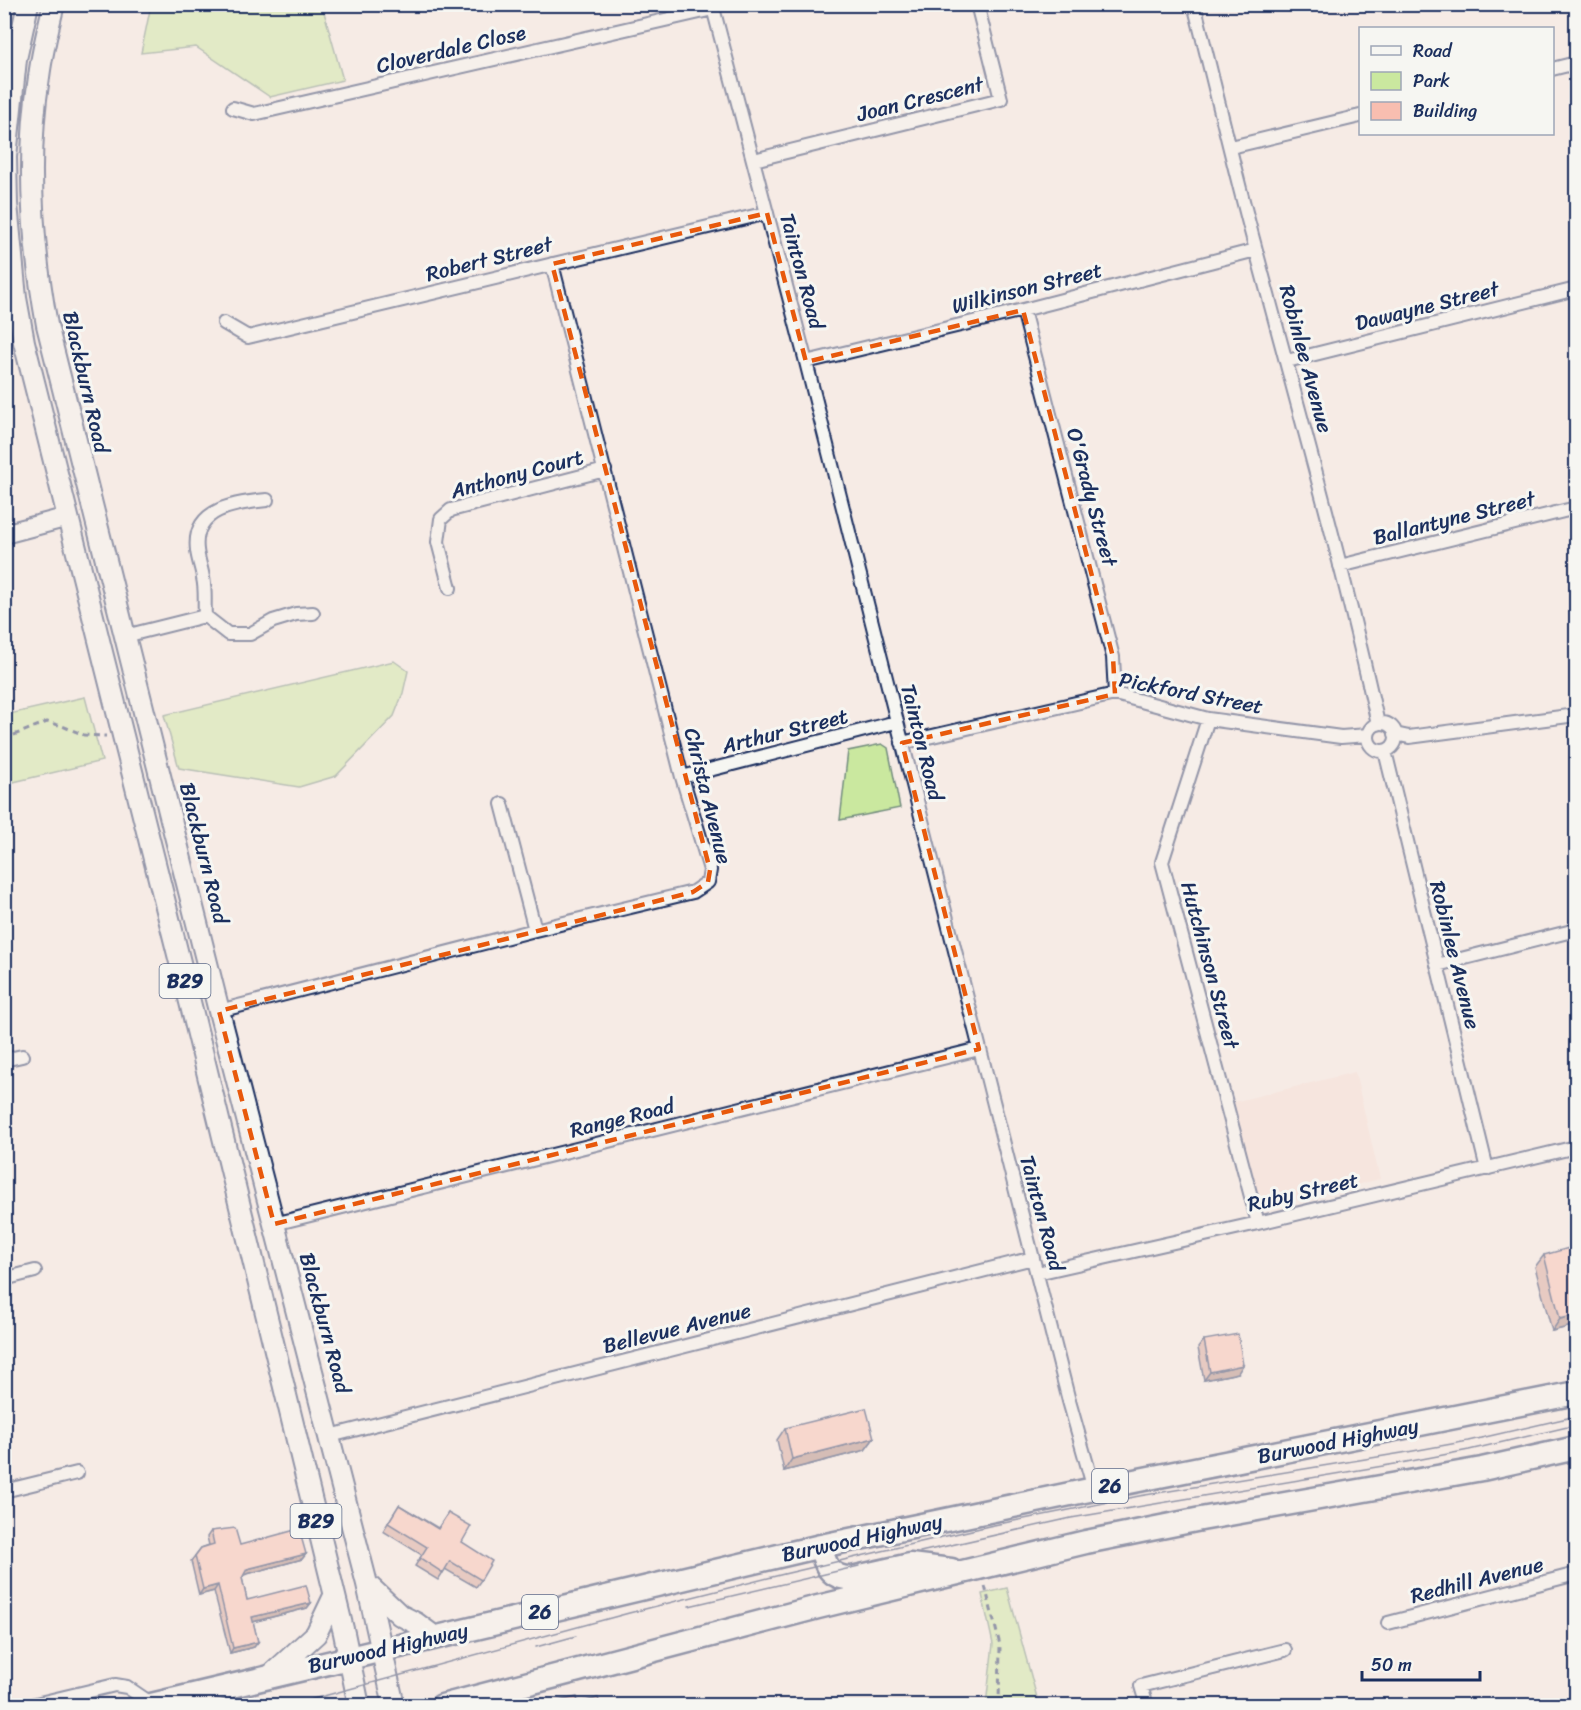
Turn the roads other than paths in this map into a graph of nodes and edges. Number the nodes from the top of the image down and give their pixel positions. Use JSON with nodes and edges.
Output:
{"nodes":[{"id":1,"x":28,"y":4,"type":"edge"},
{"id":2,"x":54,"y":4,"type":"edge"},
{"id":3,"x":977,"y":4,"type":"edge"},
{"id":4,"x":1194,"y":4,"type":"edge"},
{"id":5,"x":713,"y":7,"type":"edge"},
{"id":6,"x":1576,"y":63,"type":"edge"},
{"id":7,"x":1554,"y":68,"type":"edge"},
{"id":8,"x":233,"y":108,"type":"dead end"},
{"id":9,"x":1359,"y":116,"type":"edge"},
{"id":10,"x":1230,"y":147,"type":"junction"},
{"id":11,"x":754,"y":160,"type":"junction"},
{"id":12,"x":767,"y":213,"type":"junction"},
{"id":13,"x":1256,"y":250,"type":"junction"},
{"id":14,"x":552,"y":264,"type":"junction"},
{"id":15,"x":1576,"y":289,"type":"edge"},
{"id":16,"x":1023,"y":310,"type":"junction"},
{"id":17,"x":224,"y":323,"type":"dead end"},
{"id":18,"x":1287,"y":361,"type":"junction"},
{"id":19,"x":806,"y":362,"type":"junction"},
{"id":20,"x":604,"y":471,"type":"junction"},
{"id":21,"x":267,"y":500,"type":"dead end"},
{"id":22,"x":1576,"y":508,"type":"edge"},
{"id":23,"x":93,"y":511,"type":"junction"},
{"id":24,"x":68,"y":518,"type":"junction"},
{"id":25,"x":4,"y":534,"type":"edge"},
{"id":26,"x":1340,"y":566,"type":"junction"},
{"id":27,"x":450,"y":588,"type":"dead end"},
{"id":28,"x":313,"y":613,"type":"dead end"},
{"id":29,"x":205,"y":616,"type":"junction"},
{"id":30,"x":124,"y":636,"type":"junction"},
{"id":31,"x":1115,"y":694,"type":"junction"},
{"id":32,"x":1576,"y":715,"type":"edge"},
{"id":33,"x":1208,"y":719,"type":"junction"},
{"id":34,"x":896,"y":722,"type":"junction"},
{"id":35,"x":1378,"y":724,"type":"junction"},
{"id":36,"x":1395,"y":734,"type":"junction"},
{"id":37,"x":1368,"y":735,"type":"junction"},
{"id":38,"x":902,"y":744,"type":"junction"},
{"id":39,"x":1384,"y":751,"type":"junction"},
{"id":40,"x":682,"y":777,"type":"junction"},
{"id":41,"x":502,"y":804,"type":"dead end"},
{"id":42,"x":535,"y":930,"type":"junction"},
{"id":43,"x":1576,"y":930,"type":"edge"},
{"id":44,"x":1437,"y":965,"type":"junction"},
{"id":45,"x":219,"y":1011,"type":"junction"},
{"id":46,"x":194,"y":1018,"type":"junction"},
{"id":47,"x":979,"y":1049,"type":"junction"},
{"id":48,"x":22,"y":1056,"type":"dead end"},
{"id":49,"x":4,"y":1060,"type":"edge"},
{"id":50,"x":1576,"y":1147,"type":"edge"},
{"id":51,"x":1487,"y":1169,"type":"junction"},
{"id":52,"x":1258,"y":1223,"type":"junction"},
{"id":53,"x":274,"y":1224,"type":"junction"},
{"id":54,"x":1033,"y":1258,"type":"junction"},
{"id":55,"x":35,"y":1271,"type":"dead end"},
{"id":56,"x":1037,"y":1273,"type":"junction"},
{"id":57,"x":4,"y":1279,"type":"edge"},
{"id":58,"x":1576,"y":1393,"type":"edge"},
{"id":59,"x":330,"y":1436,"type":"junction"},
{"id":60,"x":1576,"y":1448,"type":"edge"},
{"id":61,"x":77,"y":1473,"type":"dead end"},
{"id":62,"x":1094,"y":1489,"type":"junction"},
{"id":63,"x":4,"y":1491,"type":"edge"},
{"id":64,"x":821,"y":1546,"type":"junction"},
{"id":65,"x":1576,"y":1574,"type":"edge"},
{"id":66,"x":974,"y":1577,"type":"junction"},
{"id":67,"x":367,"y":1584,"type":"junction"},
{"id":68,"x":334,"y":1596,"type":"junction"},
{"id":69,"x":1388,"y":1623,"type":"dead end"},
{"id":70,"x":435,"y":1638,"type":"junction"},
{"id":71,"x":382,"y":1650,"type":"junction"},
{"id":72,"x":1285,"y":1650,"type":"dead end"},
{"id":73,"x":349,"y":1657,"type":"junction"},
{"id":74,"x":271,"y":1675,"type":"junction"},
{"id":75,"x":450,"y":1704,"type":"edge"},
{"id":76,"x":149,"y":1705,"type":"edge"},
{"id":77,"x":27,"y":1706,"type":"edge"},
{"id":78,"x":359,"y":1706,"type":"edge"},
{"id":79,"x":394,"y":1706,"type":"edge"},
{"id":80,"x":1147,"y":1706,"type":"edge"}],
"edges":[{"from":1,"to":24,"type":"main road","number":"B29"},
{"from":2,"to":23,"type":"main road","name":"Blackburn Road","number":"B29"},
{"from":3,"to":11,"type":"street","name":"Joan Crescent"},
{"from":4,"to":10,"type":"street","name":"Robinlee Avenue"},
{"from":5,"to":8,"type":"street","name":"Cloverdale Close"},
{"from":5,"to":11,"type":"street","name":"Tainton Road"},
{"from":6,"to":7,"type":"street"},
{"from":9,"to":10,"type":"street"},
{"from":10,"to":13,"type":"street","name":"Robinlee Avenue"},
{"from":11,"to":12,"type":"street","name":"Tainton Road"},
{"from":12,"to":14,"type":"street","name":"Robert Street"},
{"from":12,"to":19,"type":"street","name":"Tainton Road"},
{"from":13,"to":16,"type":"street","name":"Wilkinson Street"},
{"from":13,"to":18,"type":"street","name":"Robinlee Avenue"},
{"from":14,"to":17,"type":"street","name":"Robert Street"},
{"from":14,"to":20,"type":"street","name":"Christa Avenue"},
{"from":15,"to":18,"type":"street","name":"Dawayne Street"},
{"from":16,"to":19,"type":"street","name":"Wilkinson Street"},
{"from":16,"to":31,"type":"street","name":"O'Grady Street"},
{"from":18,"to":26,"type":"street","name":"Robinlee Avenue"},
{"from":19,"to":34,"type":"street","name":"Tainton Road"},
{"from":20,"to":27,"type":"street","name":"Anthony Court"},
{"from":20,"to":40,"type":"street","name":"Christa Avenue"},
{"from":21,"to":29,"type":"street"},
{"from":22,"to":26,"type":"street","name":"Ballantyne Street"},
{"from":23,"to":24,"type":"main road"},
{"from":23,"to":30,"type":"main road","name":"Blackburn Road","number":"B29"},
{"from":24,"to":25,"type":"main road"},
{"from":24,"to":46,"type":"main road","number":"B29"},
{"from":26,"to":35,"type":"street","name":"Robinlee Avenue"},
{"from":28,"to":29,"type":"street"},
{"from":29,"to":30,"type":"street"},
{"from":30,"to":45,"type":"main road","name":"Blackburn Road","number":"B29"},
{"from":31,"to":33,"type":"street","name":"Pickford Street"},
{"from":31,"to":38,"type":"street","name":"Pickford Street"},
{"from":32,"to":36,"type":"street"},
{"from":33,"to":37,"type":"street","name":"Pickford Street"},
{"from":33,"to":52,"type":"street","name":"Hutchinson Street"},
{"from":34,"to":38,"type":"street","name":"Tainton Road"},
{"from":34,"to":40,"type":"street","name":"Arthur Street"},
{"from":35,"to":36,"type":"street"},
{"from":35,"to":37,"type":"street"},
{"from":36,"to":39,"type":"street"},
{"from":37,"to":39,"type":"street"},
{"from":38,"to":47,"type":"street","name":"Tainton Road"},
{"from":39,"to":44,"type":"street","name":"Robinlee Avenue"},
{"from":40,"to":42,"type":"street","name":"Christa Avenue"},
{"from":41,"to":42,"type":"street"},
{"from":42,"to":45,"type":"street","name":"Christa Avenue"},
{"from":43,"to":44,"type":"street"},
{"from":44,"to":51,"type":"street","name":"Robinlee Avenue"},
{"from":45,"to":46,"type":"main road"},
{"from":45,"to":53,"type":"main road","name":"Blackburn Road","number":"B29"},
{"from":46,"to":68,"type":"main road","number":"B29"},
{"from":47,"to":53,"type":"street","name":"Range Road"},
{"from":47,"to":54,"type":"street","name":"Tainton Road"},
{"from":48,"to":49,"type":"street"},
{"from":50,"to":51,"type":"street","name":"Ruby Street"},
{"from":51,"to":52,"type":"street","name":"Ruby Street"},
{"from":52,"to":56,"type":"street","name":"Ruby Street"},
{"from":53,"to":59,"type":"main road","name":"Blackburn Road","number":"B29"},
{"from":54,"to":56,"type":"street","name":"Tainton Road"},
{"from":54,"to":59,"type":"street","name":"Bellevue Avenue"},
{"from":55,"to":57,"type":"street"},
{"from":56,"to":62,"type":"street","name":"Tainton Road"},
{"from":58,"to":62,"type":"highway","name":"Burwood Highway","number":"26"},
{"from":59,"to":67,"type":"main road","name":"Blackburn Road","number":"B29"},
{"from":60,"to":66,"type":"highway","number":"26"},
{"from":61,"to":63,"type":"street"},
{"from":62,"to":64,"type":"highway","name":"Burwood Highway","number":"26"},
{"from":64,"to":66,"type":"highway"},
{"from":64,"to":70,"type":"highway","name":"Burwood Highway","number":"26"},
{"from":65,"to":69,"type":"street","name":"Redhill Avenue"},
{"from":66,"to":75,"type":"highway","number":"26"},
{"from":67,"to":70,"type":"main road"},
{"from":67,"to":71,"type":"main road","name":"Blackburn Road","number":"B29"},
{"from":68,"to":73,"type":"main road","number":"B29"},
{"from":68,"to":74,"type":"main road"},
{"from":70,"to":71,"type":"highway","name":"Burwood Highway","number":"26"},
{"from":71,"to":73,"type":"highway","name":"Burwood Highway","number":"26"},
{"from":71,"to":79,"type":"main road","name":"Blackburn Road","number":"B29"},
{"from":72,"to":80,"type":"street"},
{"from":73,"to":74,"type":"highway","name":"Burwood Highway","number":"26"},
{"from":73,"to":78,"type":"main road","number":"B29"},
{"from":74,"to":76,"type":"highway","name":"Burwood Highway","number":"26"},
{"from":76,"to":77,"type":"street","name":"Burwood Highway"}]}
